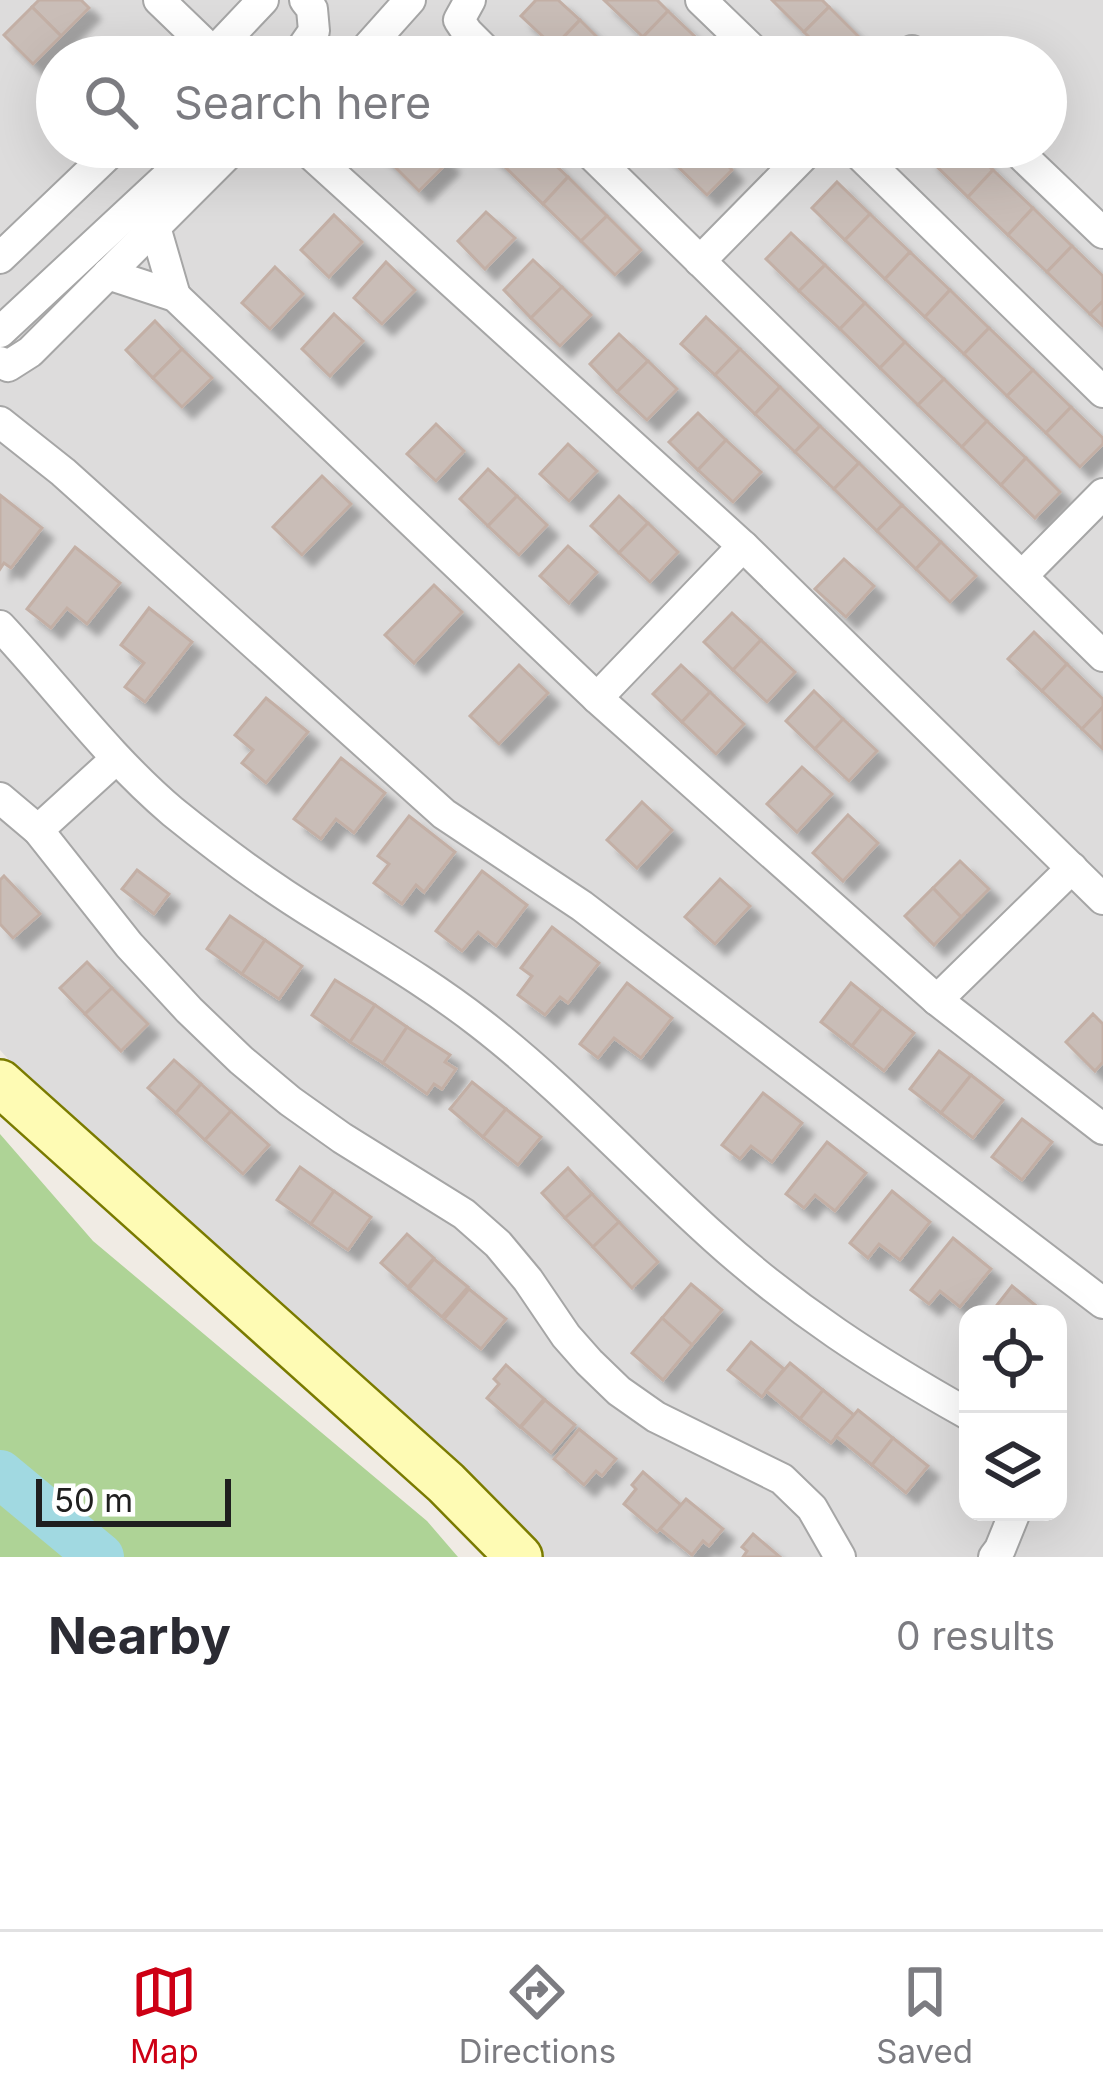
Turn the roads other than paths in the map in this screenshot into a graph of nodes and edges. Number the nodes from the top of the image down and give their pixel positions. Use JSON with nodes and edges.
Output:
{"nodes":[{"id":1,"x":159,"y":0,"type":"edge"},
{"id":2,"x":263,"y":0,"type":"edge"},
{"id":3,"x":305,"y":0,"type":"edge"},
{"id":4,"x":410,"y":0,"type":"edge"},
{"id":5,"x":470,"y":0,"type":"edge"},
{"id":6,"x":701,"y":0,"type":"edge"},
{"id":7,"x":194,"y":36,"type":"edge"},
{"id":8,"x":230,"y":36,"type":"edge"},
{"id":9,"x":311,"y":36,"type":"edge"},
{"id":10,"x":378,"y":36,"type":"edge"},
{"id":11,"x":471,"y":36,"type":"edge"},
{"id":12,"x":738,"y":36,"type":"edge"},
{"id":13,"x":94,"y":168,"type":"edge"},
{"id":14,"x":176,"y":168,"type":"edge"},
{"id":15,"x":214,"y":168,"type":"edge"},
{"id":16,"x":326,"y":168,"type":"edge"},
{"id":17,"x":605,"y":168,"type":"edge"},
{"id":18,"x":791,"y":168,"type":"edge"},
{"id":19,"x":874,"y":168,"type":"edge"},
{"id":20,"x":1034,"y":168,"type":"edge"},
{"id":21,"x":155,"y":227,"type":"junction"},
{"id":22,"x":1103,"y":233,"type":"edge"},
{"id":23,"x":0,"y":258,"type":"edge"},
{"id":24,"x":700,"y":261,"type":"junction"},
{"id":25,"x":108,"y":274,"type":"junction"},
{"id":26,"x":175,"y":296,"type":"junction"},
{"id":27,"x":0,"y":332,"type":"edge"},
{"id":28,"x":0,"y":362,"type":"edge"},
{"id":29,"x":1103,"y":392,"type":"edge"},
{"id":30,"x":0,"y":422,"type":"edge"},
{"id":31,"x":1103,"y":494,"type":"edge"},
{"id":32,"x":743,"y":546,"type":"junction"},
{"id":33,"x":1022,"y":576,"type":"junction"},
{"id":34,"x":0,"y":626,"type":"edge"},
{"id":35,"x":1103,"y":656,"type":"edge"},
{"id":36,"x":598,"y":698,"type":"junction"},
{"id":37,"x":116,"y":759,"type":"junction"},
{"id":38,"x":0,"y":798,"type":"edge"},
{"id":39,"x":38,"y":830,"type":"junction"},
{"id":40,"x":1072,"y":868,"type":"junction"},
{"id":41,"x":1103,"y":899,"type":"edge"},
{"id":42,"x":937,"y":1000,"type":"junction"},
{"id":43,"x":0,"y":1084,"type":"edge"},
{"id":44,"x":1103,"y":1129,"type":"edge"},
{"id":45,"x":1103,"y":1304,"type":"edge"},
{"id":46,"x":966,"y":1413,"type":"edge"},
{"id":47,"x":1011,"y":1521,"type":"edge"},
{"id":48,"x":519,"y":1557,"type":"edge"},
{"id":49,"x":840,"y":1557,"type":"edge"},
{"id":50,"x":994,"y":1557,"type":"edge"}],
"edges":[{"from":1,"to":7,"type":"street"},
{"from":2,"to":8,"type":"street"},
{"from":3,"to":9,"type":"street"},
{"from":4,"to":10,"type":"street"},
{"from":5,"to":11,"type":"street"},
{"from":6,"to":12,"type":"street"},
{"from":13,"to":23,"type":"street"},
{"from":14,"to":27,"type":"street"},
{"from":15,"to":21,"type":"street"},
{"from":16,"to":32,"type":"street"},
{"from":17,"to":24,"type":"street"},
{"from":18,"to":24,"type":"street"},
{"from":19,"to":29,"type":"street"},
{"from":20,"to":22,"type":"street"},
{"from":21,"to":25,"type":"street"},
{"from":21,"to":26,"type":"street"},
{"from":24,"to":33,"type":"street"},
{"from":25,"to":26,"type":"street"},
{"from":25,"to":28,"type":"street"},
{"from":26,"to":36,"type":"street"},
{"from":30,"to":45,"type":"street"},
{"from":31,"to":33,"type":"street"},
{"from":32,"to":36,"type":"street"},
{"from":32,"to":40,"type":"street"},
{"from":33,"to":35,"type":"street"},
{"from":34,"to":37,"type":"street"},
{"from":36,"to":42,"type":"street"},
{"from":37,"to":39,"type":"street"},
{"from":37,"to":46,"type":"street"},
{"from":38,"to":39,"type":"street"},
{"from":39,"to":49,"type":"street"},
{"from":40,"to":41,"type":"street"},
{"from":40,"to":42,"type":"street"},
{"from":42,"to":44,"type":"street"},
{"from":43,"to":48,"type":"street"},
{"from":47,"to":50,"type":"street"}]}
